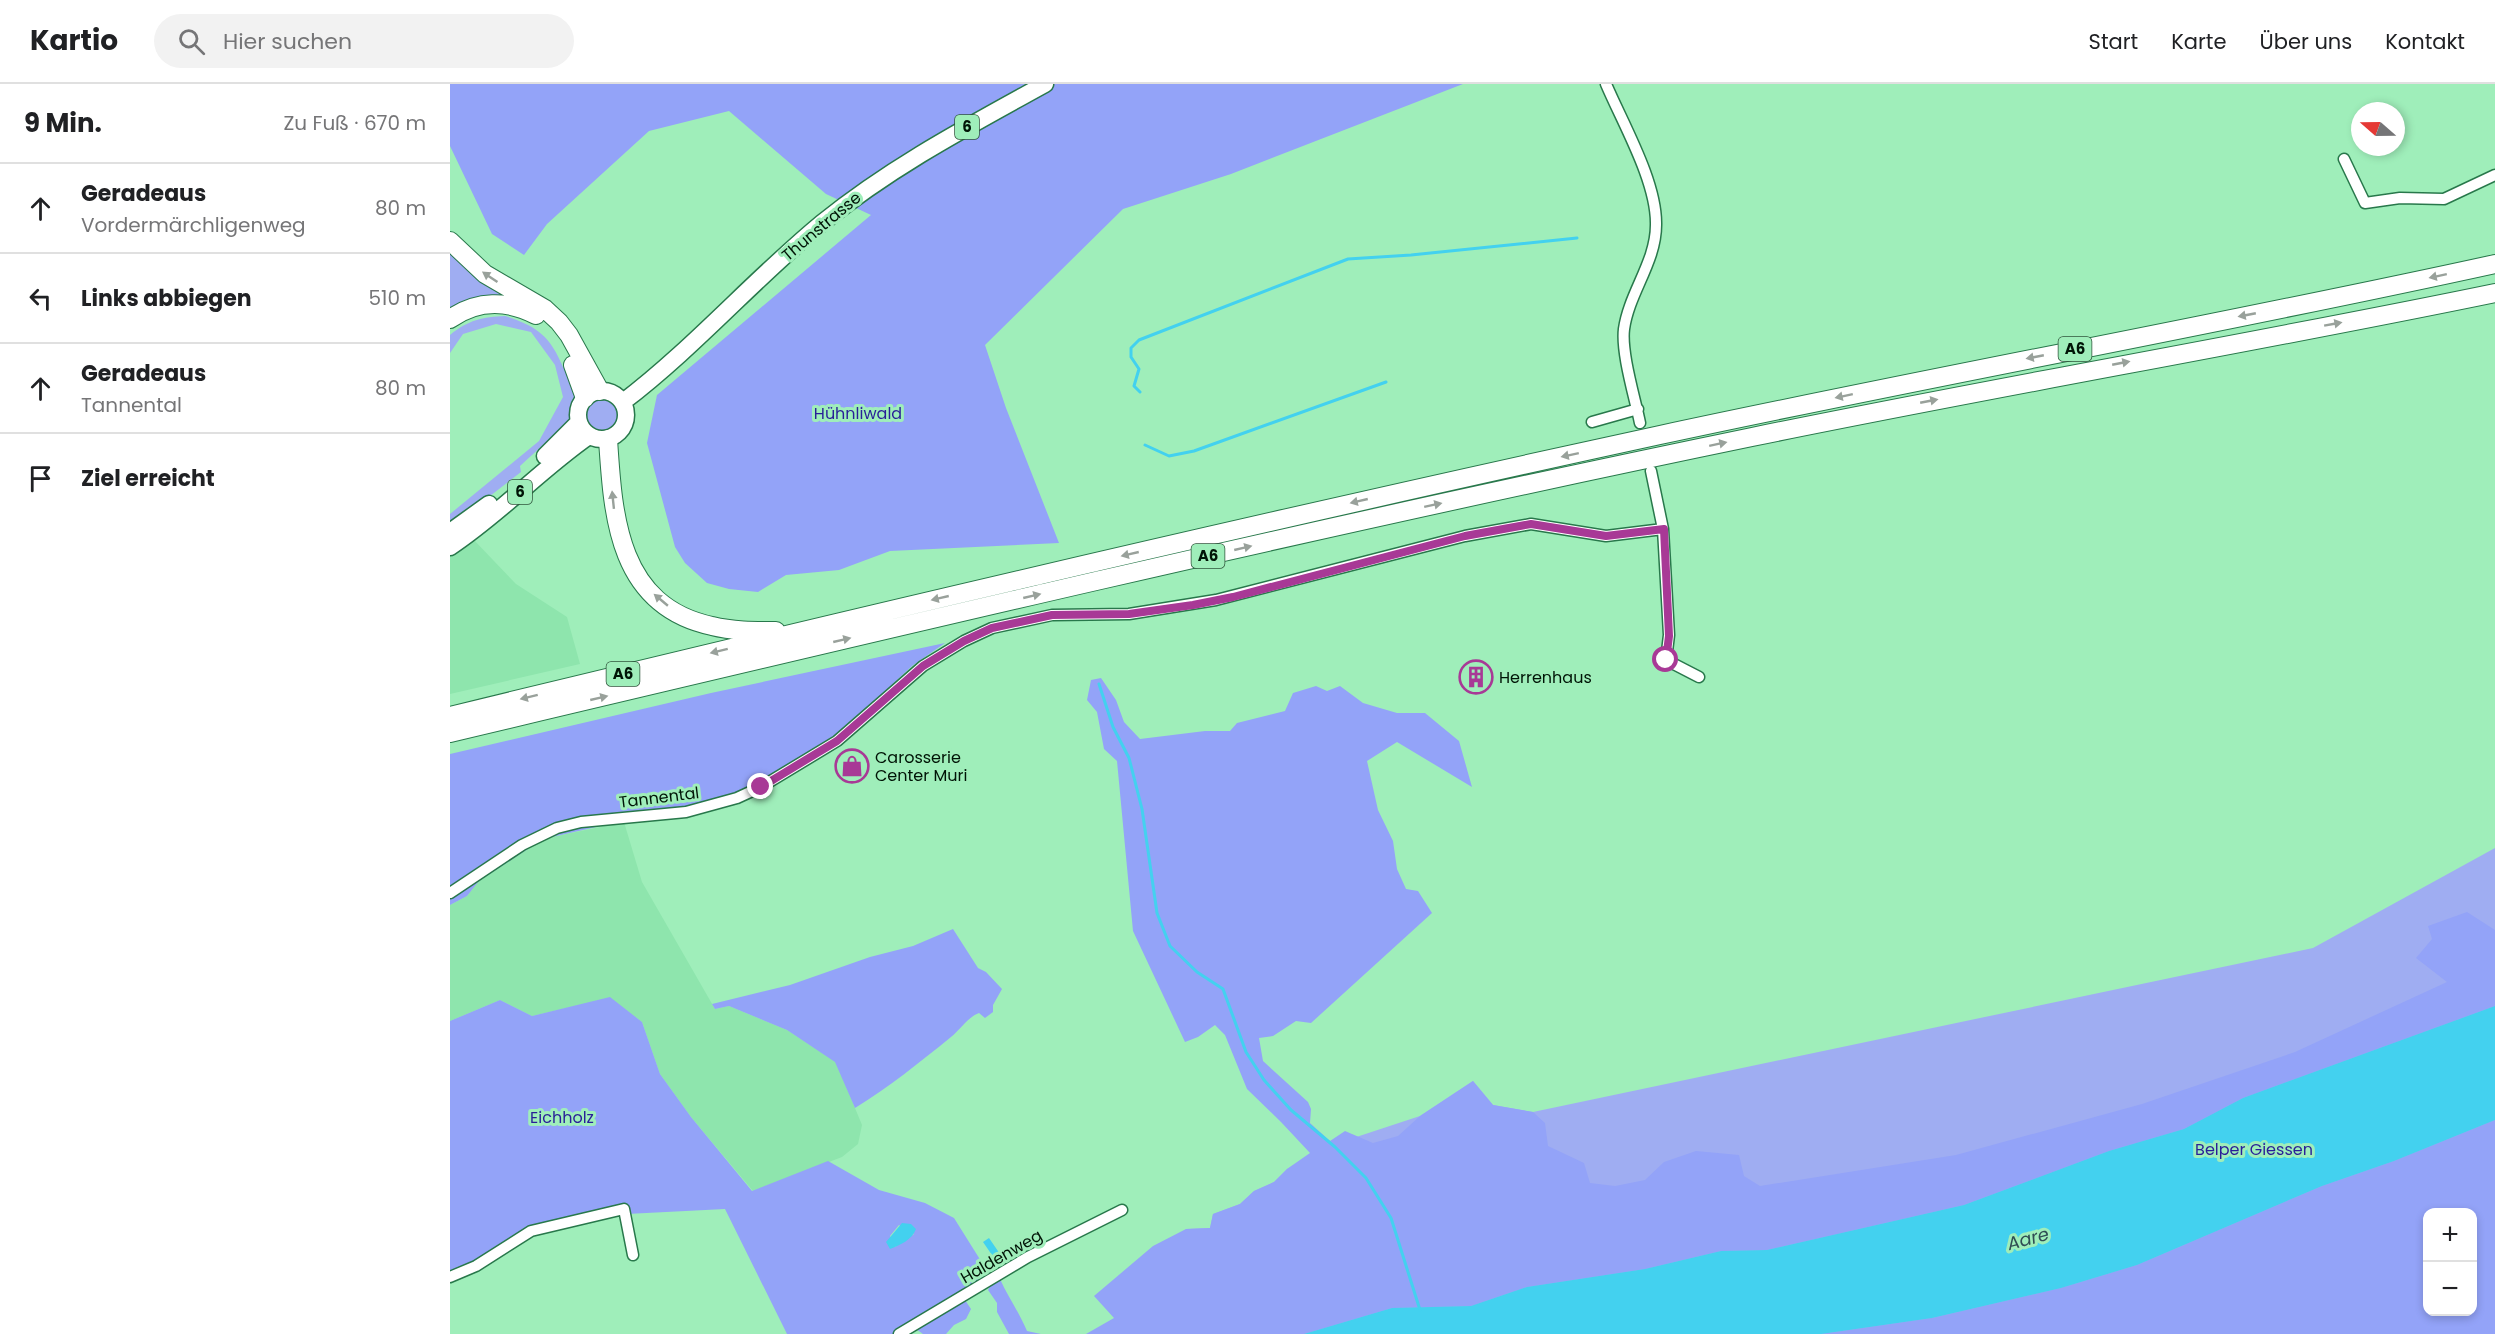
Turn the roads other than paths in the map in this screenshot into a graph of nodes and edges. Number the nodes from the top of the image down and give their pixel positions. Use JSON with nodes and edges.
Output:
{"nodes":[{"id":1,"x":1045,"y":84,"type":"edge"},
{"id":2,"x":1606,"y":84,"type":"edge"},
{"id":3,"x":2344,"y":159,"type":"dead end"},
{"id":4,"x":2495,"y":176,"type":"edge"},
{"id":5,"x":450,"y":241,"type":"edge"},
{"id":6,"x":2495,"y":264,"type":"edge"},
{"id":7,"x":2495,"y":293,"type":"edge"},
{"id":8,"x":450,"y":319,"type":"edge"},
{"id":9,"x":592,"y":394,"type":"junction"},
{"id":10,"x":622,"y":402,"type":"junction"},
{"id":11,"x":1638,"y":409,"type":"junction"},
{"id":12,"x":1592,"y":422,"type":"dead end"},
{"id":13,"x":1640,"y":423,"type":"dead end"},
{"id":14,"x":584,"y":429,"type":"junction"},
{"id":15,"x":608,"y":439,"type":"junction"},
{"id":16,"x":1651,"y":471,"type":"dead end"},
{"id":17,"x":1664,"y":529,"type":"junction"},
{"id":18,"x":450,"y":532,"type":"edge"},
{"id":19,"x":450,"y":547,"type":"edge"},
{"id":20,"x":796,"y":632,"type":"junction"},
{"id":21,"x":1699,"y":677,"type":"dead end"},
{"id":22,"x":542,"y":711,"type":"junction"},
{"id":23,"x":450,"y":716,"type":"edge"},
{"id":24,"x":450,"y":733,"type":"edge"},
{"id":25,"x":450,"y":744,"type":"edge"},
{"id":26,"x":450,"y":893,"type":"edge"},
{"id":27,"x":1122,"y":1210,"type":"dead end"},
{"id":28,"x":633,"y":1255,"type":"dead end"},
{"id":29,"x":450,"y":1277,"type":"edge"},
{"id":30,"x":899,"y":1334,"type":"edge"}],
"edges":[{"from":1,"to":10,"type":"main road","name":"Thunstrasse","number":"6"},
{"from":2,"to":11,"type":"street"},
{"from":3,"to":4,"type":"street"},
{"from":9,"to":5,"type":"highway","one_way":true},
{"from":6,"to":20,"type":"highway","number":"A6","one_way":true},
{"from":22,"to":7,"type":"highway","number":"A6","one_way":true},
{"from":8,"to":9,"type":"highway"},
{"from":9,"to":10,"type":"main road"},
{"from":9,"to":14,"type":"main road"},
{"from":10,"to":15,"type":"main road"},
{"from":11,"to":12,"type":"street"},
{"from":11,"to":13,"type":"street"},
{"from":14,"to":15,"type":"main road"},
{"from":14,"to":18,"type":"main road","number":"6"},
{"from":14,"to":19,"type":"main road","number":"6"},
{"from":20,"to":15,"type":"highway","one_way":true},
{"from":16,"to":17,"type":"street"},
{"from":17,"to":21,"type":"street"},
{"from":17,"to":26,"type":"street","name":"Tannental"},
{"from":20,"to":23,"type":"highway","number":"A6","one_way":true},
{"from":22,"to":24,"type":"highway","number":"A6"},
{"from":22,"to":25,"type":"highway"},
{"from":27,"to":30,"type":"street","name":"Haldenweg"},
{"from":28,"to":29,"type":"street"}]}
